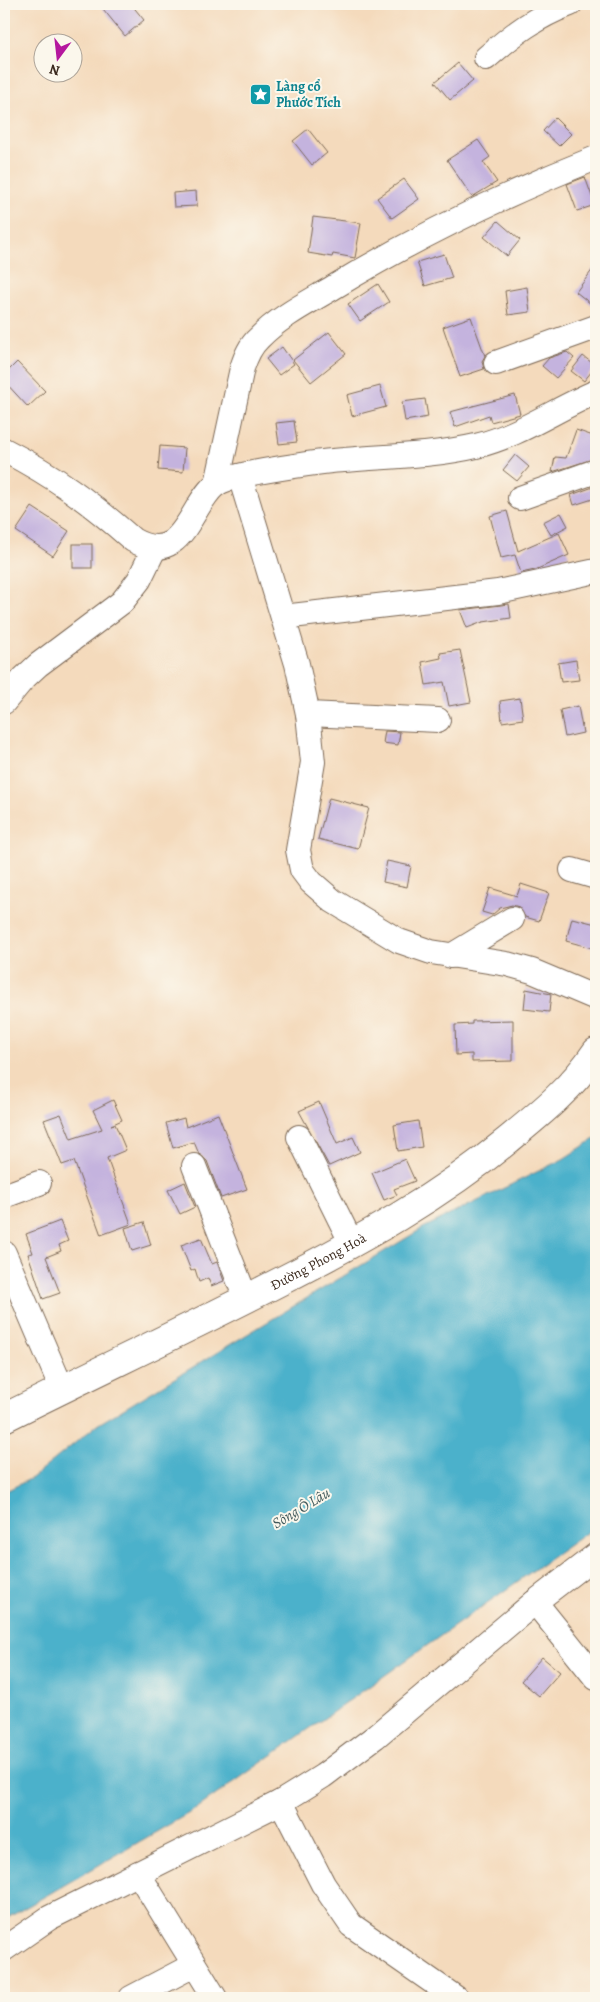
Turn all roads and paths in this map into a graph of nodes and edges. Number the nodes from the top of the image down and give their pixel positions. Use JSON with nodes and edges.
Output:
{"nodes":[{"id":1,"x":570,"y":4,"type":"edge"},
{"id":2,"x":486,"y":58,"type":"dead end"},
{"id":3,"x":596,"y":158,"type":"edge"},
{"id":4,"x":596,"y":327,"type":"edge"},
{"id":5,"x":496,"y":363,"type":"dead end"},
{"id":6,"x":596,"y":392,"type":"edge"},
{"id":7,"x":4,"y":450,"type":"edge"},
{"id":8,"x":596,"y":471,"type":"edge"},
{"id":9,"x":240,"y":476,"type":"junction"},
{"id":10,"x":217,"y":484,"type":"junction"},
{"id":11,"x":520,"y":498,"type":"dead end"},
{"id":12,"x":155,"y":547,"type":"junction"},
{"id":13,"x":596,"y":571,"type":"edge"},
{"id":14,"x":283,"y":617,"type":"junction"},
{"id":15,"x":4,"y":702,"type":"edge"},
{"id":16,"x":308,"y":714,"type":"junction"},
{"id":17,"x":438,"y":720,"type":"dead end"},
{"id":18,"x":572,"y":870,"type":"dead end"},
{"id":19,"x":596,"y":877,"type":"edge"},
{"id":20,"x":512,"y":919,"type":"dead end"},
{"id":21,"x":451,"y":956,"type":"junction"},
{"id":22,"x":596,"y":998,"type":"edge"},
{"id":23,"x":596,"y":1052,"type":"edge"},
{"id":24,"x":299,"y":1137,"type":"dead end"},
{"id":25,"x":194,"y":1166,"type":"dead end"},
{"id":26,"x":39,"y":1182,"type":"dead end"},
{"id":27,"x":4,"y":1196,"type":"edge"},
{"id":28,"x":352,"y":1244,"type":"junction"},
{"id":29,"x":4,"y":1254,"type":"edge"},
{"id":30,"x":246,"y":1299,"type":"junction"},
{"id":31,"x":62,"y":1389,"type":"junction"},
{"id":32,"x":4,"y":1418,"type":"edge"},
{"id":33,"x":596,"y":1555,"type":"edge"},
{"id":34,"x":535,"y":1602,"type":"junction"},
{"id":35,"x":596,"y":1678,"type":"edge"},
{"id":36,"x":281,"y":1802,"type":"junction"},
{"id":37,"x":138,"y":1873,"type":"junction"},
{"id":38,"x":4,"y":1949,"type":"edge"},
{"id":39,"x":194,"y":1965,"type":"junction"},
{"id":40,"x":131,"y":1998,"type":"edge"},
{"id":41,"x":215,"y":1998,"type":"edge"},
{"id":42,"x":456,"y":1998,"type":"edge"}],
"edges":[{"from":1,"to":2,"type":"street"},
{"from":3,"to":10,"type":"street"},
{"from":4,"to":5,"type":"street"},
{"from":6,"to":9,"type":"street"},
{"from":7,"to":12,"type":"street"},
{"from":8,"to":11,"type":"street"},
{"from":9,"to":10,"type":"street"},
{"from":9,"to":14,"type":"street"},
{"from":10,"to":12,"type":"street"},
{"from":12,"to":15,"type":"street"},
{"from":13,"to":14,"type":"street"},
{"from":14,"to":16,"type":"street"},
{"from":16,"to":17,"type":"street"},
{"from":16,"to":21,"type":"street"},
{"from":18,"to":19,"type":"street"},
{"from":20,"to":21,"type":"street"},
{"from":21,"to":22,"type":"street"},
{"from":23,"to":28,"type":"main road","name":"Đường Phong Hoà"},
{"from":24,"to":28,"type":"street"},
{"from":25,"to":30,"type":"street"},
{"from":26,"to":27,"type":"street"},
{"from":28,"to":30,"type":"main road","name":"Đường Phong Hoà"},
{"from":29,"to":31,"type":"street"},
{"from":30,"to":31,"type":"main road","name":"Đường Phong Hoà"},
{"from":31,"to":32,"type":"main road","name":"Đường Phong Hoà"},
{"from":33,"to":34,"type":"street"},
{"from":34,"to":35,"type":"street"},
{"from":34,"to":36,"type":"street"},
{"from":36,"to":37,"type":"street"},
{"from":36,"to":42,"type":"street"},
{"from":37,"to":38,"type":"street"},
{"from":37,"to":39,"type":"street"},
{"from":39,"to":40,"type":"street"},
{"from":39,"to":41,"type":"street"}]}
